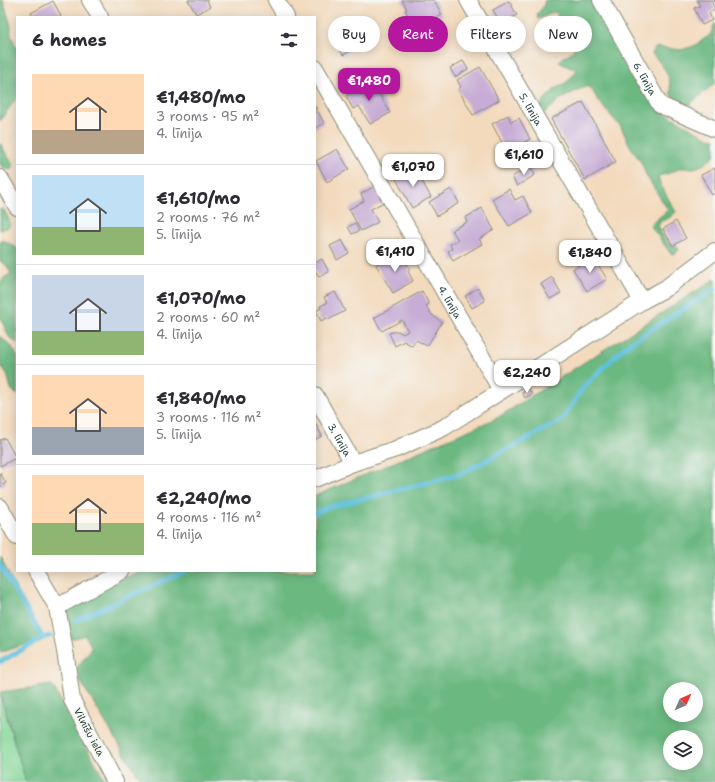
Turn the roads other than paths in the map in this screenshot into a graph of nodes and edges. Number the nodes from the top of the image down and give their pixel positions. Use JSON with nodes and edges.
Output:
{"nodes":[{"id":1,"x":90,"y":0,"type":"edge"},
{"id":2,"x":276,"y":0,"type":"edge"},
{"id":3,"x":468,"y":0,"type":"edge"},
{"id":4,"x":601,"y":0,"type":"edge"},
{"id":5,"x":99,"y":16,"type":"edge"},
{"id":6,"x":285,"y":16,"type":"edge"},
{"id":7,"x":316,"y":70,"type":"edge"},
{"id":8,"x":715,"y":129,"type":"edge"},
{"id":9,"x":0,"y":178,"type":"edge"},
{"id":10,"x":16,"y":205,"type":"edge"},
{"id":11,"x":715,"y":251,"type":"edge"},
{"id":12,"x":642,"y":301,"type":"junction"},
{"id":13,"x":501,"y":390,"type":"junction"},
{"id":14,"x":316,"y":397,"type":"edge"},
{"id":15,"x":354,"y":463,"type":"junction"},
{"id":16,"x":316,"y":479,"type":"edge"},
{"id":17,"x":0,"y":507,"type":"edge"},
{"id":18,"x":16,"y":535,"type":"edge"},
{"id":19,"x":37,"y":572,"type":"edge"},
{"id":20,"x":120,"y":572,"type":"edge"},
{"id":21,"x":57,"y":607,"type":"junction"},
{"id":22,"x":115,"y":782,"type":"edge"}],
"edges":[{"from":1,"to":5,"type":"street"},
{"from":2,"to":6,"type":"street"},
{"from":3,"to":12,"type":"street","name":"5. līnija"},
{"from":4,"to":8,"type":"street","name":"6. līnija"},
{"from":7,"to":13,"type":"street","name":"4. līnija"},
{"from":9,"to":10,"type":"street"},
{"from":11,"to":12,"type":"street"},
{"from":12,"to":13,"type":"street"},
{"from":13,"to":15,"type":"street"},
{"from":14,"to":15,"type":"street","name":"3. līnija"},
{"from":15,"to":16,"type":"street"},
{"from":17,"to":18,"type":"street"},
{"from":19,"to":21,"type":"street"},
{"from":20,"to":21,"type":"street"},
{"from":21,"to":22,"type":"street","name":"Vilnīšu iela"}]}
